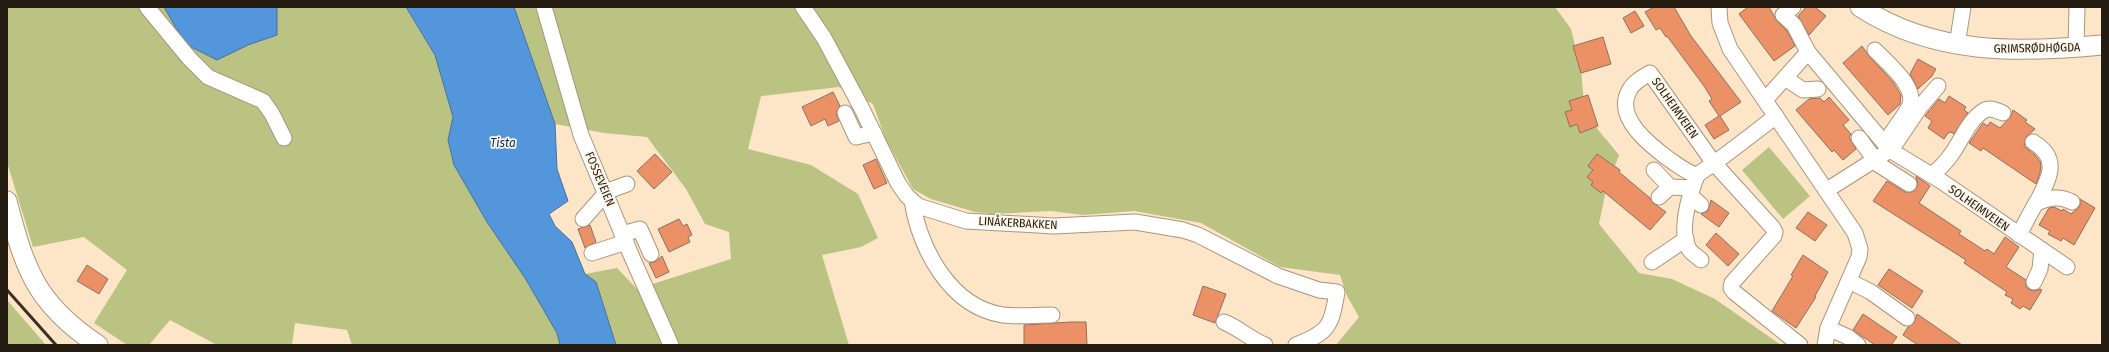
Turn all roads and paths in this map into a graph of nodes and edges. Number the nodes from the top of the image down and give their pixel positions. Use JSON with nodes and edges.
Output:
{"nodes":[{"id":1,"x":147,"y":7,"type":"edge"},
{"id":2,"x":544,"y":7,"type":"edge"},
{"id":3,"x":803,"y":7,"type":"edge"},
{"id":4,"x":1719,"y":7,"type":"edge"},
{"id":5,"x":1793,"y":7,"type":"edge"},
{"id":6,"x":1860,"y":7,"type":"edge"},
{"id":7,"x":1963,"y":7,"type":"edge"},
{"id":8,"x":2077,"y":7,"type":"edge"},
{"id":9,"x":1957,"y":45,"type":"junction"},
{"id":10,"x":2102,"y":45,"type":"edge"},
{"id":11,"x":2076,"y":48,"type":"junction"},
{"id":12,"x":1875,"y":50,"type":"dead end"},
{"id":13,"x":1808,"y":52,"type":"junction"},
{"id":14,"x":1785,"y":78,"type":"junction"},
{"id":15,"x":1938,"y":86,"type":"dead end"},
{"id":16,"x":1818,"y":89,"type":"dead end"},
{"id":17,"x":1766,"y":99,"type":"junction"},
{"id":18,"x":845,"y":113,"type":"dead end"},
{"id":19,"x":2003,"y":113,"type":"dead end"},
{"id":20,"x":1776,"y":116,"type":"junction"},
{"id":21,"x":874,"y":133,"type":"junction"},
{"id":22,"x":284,"y":138,"type":"dead end"},
{"id":23,"x":1859,"y":138,"type":"dead end"},
{"id":24,"x":2033,"y":142,"type":"dead end"},
{"id":25,"x":1889,"y":148,"type":"junction"},
{"id":26,"x":1874,"y":161,"type":"junction"},
{"id":27,"x":1713,"y":162,"type":"junction"},
{"id":28,"x":1654,"y":170,"type":"dead end"},
{"id":29,"x":1931,"y":175,"type":"junction"},
{"id":30,"x":627,"y":184,"type":"dead end"},
{"id":31,"x":1909,"y":184,"type":"dead end"},
{"id":32,"x":1827,"y":190,"type":"junction"},
{"id":33,"x":1695,"y":191,"type":"junction"},
{"id":34,"x":605,"y":192,"type":"junction"},
{"id":35,"x":7,"y":201,"type":"edge"},
{"id":36,"x":912,"y":201,"type":"junction"},
{"id":37,"x":2072,"y":202,"type":"dead end"},
{"id":38,"x":2036,"y":203,"type":"junction"},
{"id":39,"x":582,"y":219,"type":"dead end"},
{"id":40,"x":10,"y":221,"type":"edge"},
{"id":41,"x":2018,"y":235,"type":"junction"},
{"id":42,"x":624,"y":238,"type":"junction"},
{"id":43,"x":1686,"y":238,"type":"junction"},
{"id":44,"x":2042,"y":250,"type":"junction"},
{"id":45,"x":592,"y":253,"type":"dead end"},
{"id":46,"x":651,"y":254,"type":"dead end"},
{"id":47,"x":1701,"y":260,"type":"dead end"},
{"id":48,"x":1652,"y":262,"type":"dead end"},
{"id":49,"x":2067,"y":267,"type":"dead end"},
{"id":50,"x":1849,"y":281,"type":"junction"},
{"id":51,"x":2034,"y":282,"type":"dead end"},
{"id":52,"x":1052,"y":315,"type":"dead end"},
{"id":53,"x":1907,"y":318,"type":"dead end"},
{"id":54,"x":1224,"y":322,"type":"dead end"},
{"id":55,"x":1828,"y":328,"type":"junction"},
{"id":56,"x":98,"y":345,"type":"edge"},
{"id":57,"x":671,"y":345,"type":"edge"},
{"id":58,"x":1264,"y":345,"type":"edge"},
{"id":59,"x":1296,"y":345,"type":"edge"},
{"id":60,"x":1800,"y":345,"type":"edge"},
{"id":61,"x":1825,"y":345,"type":"edge"},
{"id":62,"x":1858,"y":345,"type":"edge"}],
"edges":[{"from":1,"to":22,"type":"street"},
{"from":2,"to":34,"type":"street","name":"FOSSEVEIEN"},
{"from":3,"to":21,"type":"street","name":"LINÅKERBAKKEN"},
{"from":4,"to":17,"type":"street"},
{"from":5,"to":13,"type":"street","name":"SOLHEIMVEIEN"},
{"from":6,"to":9,"type":"main road","name":"GRIMSRØDHØGDA"},
{"from":7,"to":9,"type":"street"},
{"from":8,"to":11,"type":"street"},
{"from":9,"to":11,"type":"main road","name":"GRIMSRØDHØGDA"},
{"from":10,"to":11,"type":"main road","name":"GRIMSRØDHØGDA"},
{"from":12,"to":25,"type":"street"},
{"from":13,"to":14,"type":"street"},
{"from":13,"to":25,"type":"street","name":"SOLHEIMVEIEN"},
{"from":14,"to":16,"type":"street"},
{"from":14,"to":17,"type":"street"},
{"from":15,"to":25,"type":"street"},
{"from":17,"to":20,"type":"street"},
{"from":18,"to":21,"type":"street"},
{"from":19,"to":29,"type":"street"},
{"from":20,"to":27,"type":"street"},
{"from":20,"to":32,"type":"street"},
{"from":21,"to":36,"type":"street","name":"LINÅKERBAKKEN"},
{"from":23,"to":26,"type":"street"},
{"from":24,"to":38,"type":"street"},
{"from":25,"to":26,"type":"street"},
{"from":25,"to":29,"type":"street","name":"SOLHEIMVEIEN"},
{"from":26,"to":31,"type":"street"},
{"from":26,"to":32,"type":"street"},
{"from":27,"to":33,"type":"street"},
{"from":27,"to":33,"type":"street","name":"SOLHEIMVEIEN"},
{"from":27,"to":60,"type":"street","name":"SOLHEIMVEIEN"},
{"from":28,"to":33,"type":"street"},
{"from":29,"to":41,"type":"street","name":"SOLHEIMVEIEN"},
{"from":30,"to":34,"type":"street"},
{"from":32,"to":50,"type":"street"},
{"from":33,"to":43,"type":"street"},
{"from":34,"to":39,"type":"street"},
{"from":34,"to":42,"type":"street","name":"FOSSEVEIEN"},
{"from":35,"to":40,"type":"main road"},
{"from":36,"to":52,"type":"street"},
{"from":36,"to":59,"type":"street","name":"LINÅKERBAKKEN"},
{"from":37,"to":38,"type":"street"},
{"from":38,"to":41,"type":"street"},
{"from":40,"to":56,"type":"main road"},
{"from":41,"to":44,"type":"street","name":"SOLHEIMVEIEN"},
{"from":42,"to":45,"type":"street"},
{"from":42,"to":46,"type":"street"},
{"from":42,"to":57,"type":"street","name":"FOSSEVEIEN"},
{"from":43,"to":47,"type":"street"},
{"from":43,"to":48,"type":"street"},
{"from":44,"to":49,"type":"street","name":"SOLHEIMVEIEN"},
{"from":44,"to":51,"type":"street"},
{"from":50,"to":53,"type":"street"},
{"from":50,"to":55,"type":"street"},
{"from":54,"to":58,"type":"street"},
{"from":55,"to":61,"type":"street"},
{"from":55,"to":62,"type":"street"}]}
